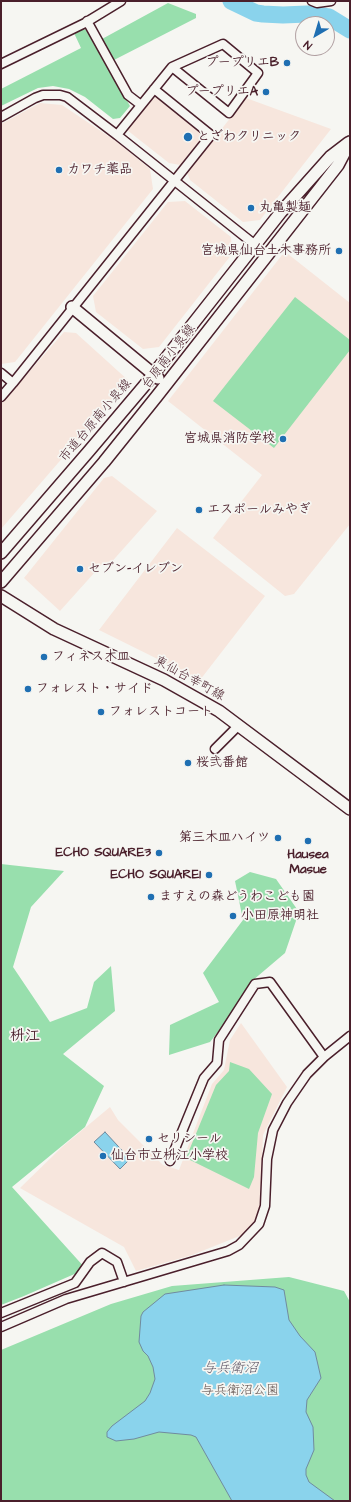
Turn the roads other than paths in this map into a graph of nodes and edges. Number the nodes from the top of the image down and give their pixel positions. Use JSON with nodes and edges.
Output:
{"nodes":[{"id":1,"x":121,"y":1,"type":"edge"},
{"id":2,"x":312,"y":1,"type":"edge"},
{"id":3,"x":331,"y":1,"type":"edge"},
{"id":4,"x":87,"y":21,"type":"junction"},
{"id":5,"x":1,"y":64,"type":"edge"},
{"id":6,"x":172,"y":67,"type":"junction"},
{"id":7,"x":154,"y":89,"type":"junction"},
{"id":8,"x":141,"y":105,"type":"junction"},
{"id":9,"x":1,"y":117,"type":"edge"},
{"id":10,"x":117,"y":135,"type":"junction"},
{"id":11,"x":350,"y":142,"type":"edge"},
{"id":12,"x":174,"y":181,"type":"junction"},
{"id":13,"x":254,"y":244,"type":"junction"},
{"id":14,"x":72,"y":308,"type":"junction"},
{"id":15,"x":1,"y":373,"type":"edge"},
{"id":16,"x":153,"y":374,"type":"junction"},
{"id":17,"x":13,"y":383,"type":"junction"},
{"id":18,"x":166,"y":384,"type":"junction"},
{"id":19,"x":1,"y":397,"type":"edge"},
{"id":20,"x":1,"y":552,"type":"edge"},
{"id":21,"x":1,"y":582,"type":"edge"},
{"id":22,"x":1,"y":596,"type":"edge"},
{"id":23,"x":239,"y":725,"type":"junction"},
{"id":24,"x":215,"y":749,"type":"dead end"},
{"id":25,"x":350,"y":809,"type":"edge"},
{"id":26,"x":350,"y":1036,"type":"edge"},
{"id":27,"x":324,"y":1057,"type":"junction"},
{"id":28,"x":170,"y":1161,"type":"dead end"},
{"id":29,"x":124,"y":1282,"type":"junction"},
{"id":30,"x":1,"y":1312,"type":"edge"},
{"id":31,"x":1,"y":1327,"type":"edge"}],
"edges":[{"from":1,"to":4,"type":"street"},
{"from":2,"to":3,"type":"street"},
{"from":4,"to":5,"type":"street"},
{"from":4,"to":8,"type":"street"},
{"from":6,"to":6,"type":"street"},
{"from":6,"to":7,"type":"street"},
{"from":7,"to":8,"type":"street"},
{"from":7,"to":12,"type":"street"},
{"from":8,"to":10,"type":"street"},
{"from":9,"to":10,"type":"street"},
{"from":10,"to":12,"type":"street"},
{"from":11,"to":13,"type":"street","name":"市道台原南小泉線"},
{"from":11,"to":18,"type":"street","name":"台原南小泉線"},
{"from":12,"to":13,"type":"street"},
{"from":12,"to":14,"type":"street"},
{"from":13,"to":16,"type":"street","name":"市道台原南小泉線"},
{"from":14,"to":16,"type":"street"},
{"from":14,"to":17,"type":"street"},
{"from":15,"to":17,"type":"street"},
{"from":16,"to":18,"type":"street"},
{"from":16,"to":20,"type":"street","name":"市道台原南小泉線"},
{"from":17,"to":19,"type":"street"},
{"from":18,"to":21,"type":"street","name":"台原南小泉線"},
{"from":22,"to":23,"type":"street","name":"東仙台幸町線"},
{"from":23,"to":24,"type":"street"},
{"from":23,"to":25,"type":"street","name":"東仙台幸町線"},
{"from":26,"to":27,"type":"street"},
{"from":27,"to":28,"type":"street"},
{"from":27,"to":29,"type":"street"},
{"from":29,"to":30,"type":"street"},
{"from":29,"to":31,"type":"street"}]}
